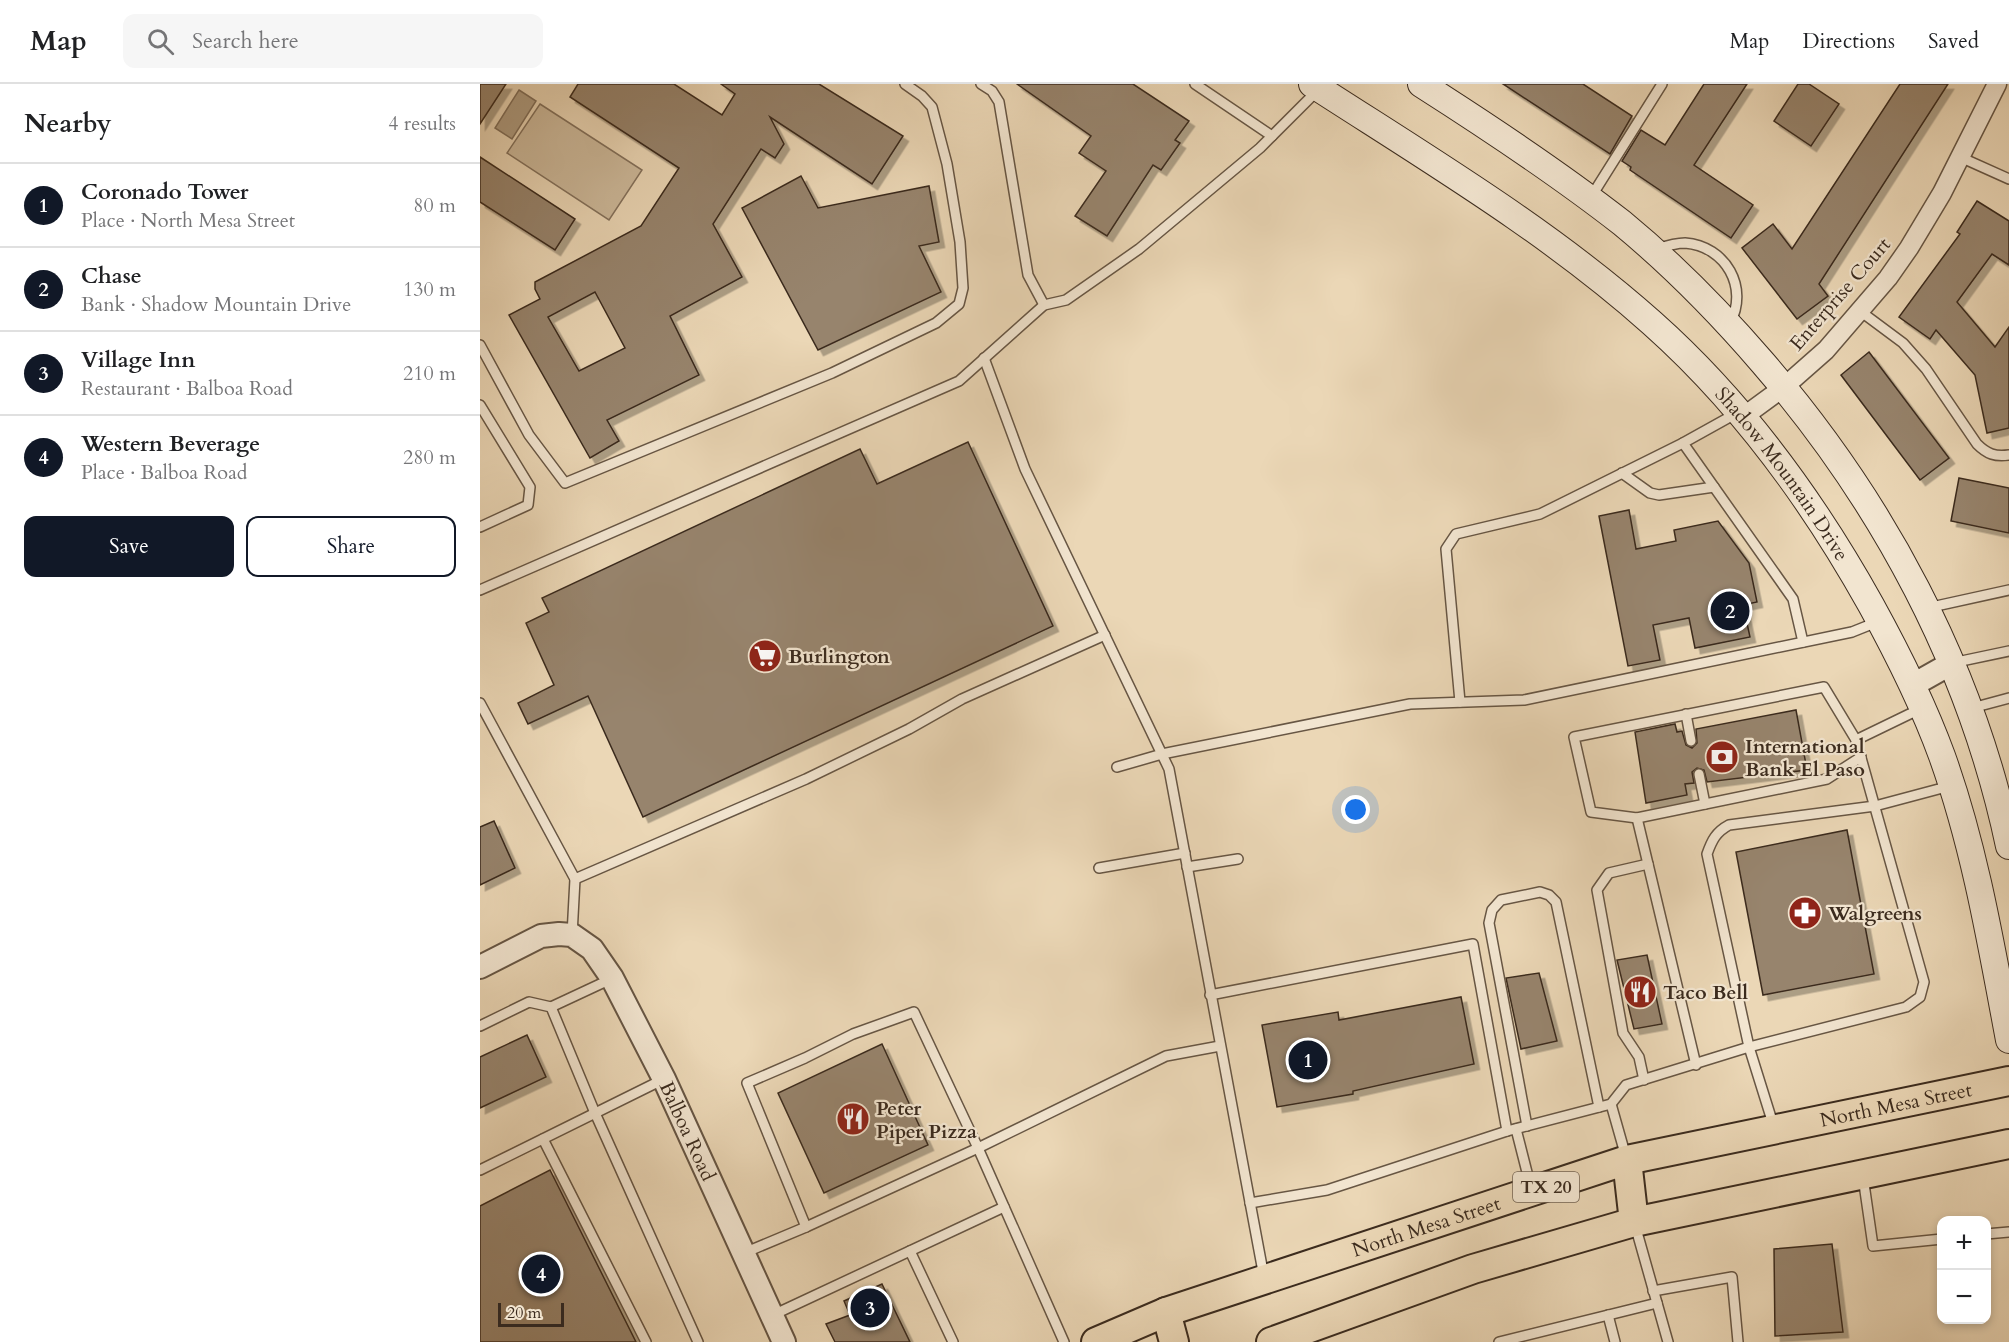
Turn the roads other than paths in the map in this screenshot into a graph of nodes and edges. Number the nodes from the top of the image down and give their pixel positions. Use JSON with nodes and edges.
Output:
{"nodes":[{"id":1,"x":905,"y":84,"type":"edge"},
{"id":2,"x":981,"y":84,"type":"edge"},
{"id":3,"x":1194,"y":84,"type":"edge"},
{"id":4,"x":1421,"y":84,"type":"edge"},
{"id":5,"x":1662,"y":84,"type":"edge"},
{"id":6,"x":1997,"y":84,"type":"edge"},
{"id":7,"x":1318,"y":86,"type":"edge"},
{"id":8,"x":1272,"y":135,"type":"junction"},
{"id":9,"x":1960,"y":157,"type":"junction"},
{"id":10,"x":2009,"y":179,"type":"edge"},
{"id":11,"x":1590,"y":199,"type":"junction"},
{"id":12,"x":1652,"y":250,"type":"junction"},
{"id":13,"x":1044,"y":306,"type":"junction"},
{"id":14,"x":1860,"y":311,"type":"junction"},
{"id":15,"x":1730,"y":324,"type":"junction"},
{"id":16,"x":480,"y":345,"type":"edge"},
{"id":17,"x":984,"y":358,"type":"junction"},
{"id":18,"x":1784,"y":387,"type":"junction"},
{"id":19,"x":480,"y":405,"type":"edge"},
{"id":20,"x":1741,"y":415,"type":"junction"},
{"id":21,"x":1683,"y":443,"type":"junction"},
{"id":22,"x":2009,"y":454,"type":"edge"},
{"id":23,"x":1622,"y":473,"type":"junction"},
{"id":24,"x":1714,"y":487,"type":"junction"},
{"id":25,"x":480,"y":527,"type":"edge"},
{"id":26,"x":480,"y":590,"type":"edge"},
{"id":27,"x":2009,"y":590,"type":"edge"},
{"id":28,"x":1927,"y":608,"type":"junction"},
{"id":29,"x":1880,"y":621,"type":"junction"},
{"id":30,"x":1105,"y":635,"type":"junction"},
{"id":31,"x":1803,"y":642,"type":"junction"},
{"id":32,"x":2009,"y":651,"type":"edge"},
{"id":33,"x":1952,"y":663,"type":"junction"},
{"id":34,"x":1918,"y":696,"type":"junction"},
{"id":35,"x":2009,"y":698,"type":"edge"},
{"id":36,"x":1460,"y":702,"type":"junction"},
{"id":37,"x":480,"y":703,"type":"edge"},
{"id":38,"x":1969,"y":709,"type":"junction"},
{"id":39,"x":1686,"y":714,"type":"junction"},
{"id":40,"x":1856,"y":740,"type":"junction"},
{"id":41,"x":1691,"y":741,"type":"dead end"},
{"id":42,"x":1162,"y":754,"type":"junction"},
{"id":43,"x":1861,"y":757,"type":"junction"},
{"id":44,"x":1117,"y":767,"type":"dead end"},
{"id":45,"x":1699,"y":774,"type":"dead end"},
{"id":46,"x":1952,"y":786,"type":"junction"},
{"id":47,"x":1705,"y":804,"type":"junction"},
{"id":48,"x":1875,"y":806,"type":"junction"},
{"id":49,"x":1637,"y":818,"type":"junction"},
{"id":50,"x":2008,"y":836,"type":"edge"},
{"id":51,"x":1185,"y":853,"type":"junction"},
{"id":52,"x":1238,"y":860,"type":"dead end"},
{"id":53,"x":1648,"y":864,"type":"junction"},
{"id":54,"x":1099,"y":867,"type":"dead end"},
{"id":55,"x":1187,"y":867,"type":"junction"},
{"id":56,"x":574,"y":879,"type":"junction"},
{"id":57,"x":572,"y":935,"type":"junction"},
{"id":58,"x":480,"y":967,"type":"edge"},
{"id":59,"x":612,"y":978,"type":"junction"},
{"id":60,"x":1210,"y":994,"type":"junction"},
{"id":61,"x":551,"y":1007,"type":"junction"},
{"id":62,"x":480,"y":1026,"type":"edge"},
{"id":63,"x":2009,"y":1040,"type":"edge"},
{"id":64,"x":1220,"y":1046,"type":"junction"},
{"id":65,"x":1749,"y":1047,"type":"junction"},
{"id":66,"x":1696,"y":1065,"type":"junction"},
{"id":67,"x":664,"y":1078,"type":"junction"},
{"id":68,"x":1644,"y":1080,"type":"junction"},
{"id":69,"x":2009,"y":1081,"type":"edge"},
{"id":70,"x":1611,"y":1104,"type":"junction"},
{"id":71,"x":1599,"y":1107,"type":"junction"},
{"id":72,"x":595,"y":1113,"type":"junction"},
{"id":73,"x":1527,"y":1126,"type":"junction"},
{"id":74,"x":1511,"y":1130,"type":"junction"},
{"id":75,"x":1775,"y":1130,"type":"junction"},
{"id":76,"x":543,"y":1139,"type":"junction"},
{"id":77,"x":2009,"y":1144,"type":"edge"},
{"id":78,"x":978,"y":1148,"type":"junction"},
{"id":79,"x":1627,"y":1160,"type":"junction"},
{"id":80,"x":480,"y":1170,"type":"edge"},
{"id":81,"x":1863,"y":1175,"type":"junction"},
{"id":82,"x":1532,"y":1192,"type":"junction"},
{"id":83,"x":1250,"y":1203,"type":"junction"},
{"id":84,"x":1004,"y":1207,"type":"junction"},
{"id":85,"x":1634,"y":1222,"type":"junction"},
{"id":86,"x":806,"y":1227,"type":"junction"},
{"id":87,"x":2009,"y":1232,"type":"edge"},
{"id":88,"x":1991,"y":1234,"type":"edge"},
{"id":89,"x":1937,"y":1239,"type":"edge"},
{"id":90,"x":910,"y":1251,"type":"junction"},
{"id":91,"x":744,"y":1253,"type":"junction"},
{"id":92,"x":1264,"y":1280,"type":"junction"},
{"id":93,"x":1653,"y":1291,"type":"junction"},
{"id":94,"x":1657,"y":1303,"type":"junction"},
{"id":95,"x":1166,"y":1312,"type":"junction"},
{"id":96,"x":772,"y":1315,"type":"junction"},
{"id":97,"x":1608,"y":1315,"type":"junction"},
{"id":98,"x":781,"y":1341,"type":"edge"},
{"id":99,"x":646,"y":1342,"type":"edge"},
{"id":100,"x":698,"y":1342,"type":"edge"},
{"id":101,"x":953,"y":1342,"type":"edge"},
{"id":102,"x":1064,"y":1342,"type":"edge"},
{"id":103,"x":1096,"y":1342,"type":"edge"},
{"id":104,"x":1174,"y":1342,"type":"edge"},
{"id":105,"x":1271,"y":1342,"type":"edge"},
{"id":106,"x":1499,"y":1342,"type":"edge"},
{"id":107,"x":1615,"y":1342,"type":"edge"},
{"id":108,"x":1668,"y":1342,"type":"edge"},
{"id":109,"x":1738,"y":1342,"type":"edge"}],
"edges":[{"from":1,"to":16,"type":"lane"},
{"from":2,"to":13,"type":"lane"},
{"from":3,"to":8,"type":"lane"},
{"from":4,"to":11,"type":"main road"},
{"from":5,"to":11,"type":"lane"},
{"from":6,"to":9,"type":"street","name":"Enterprise Court"},
{"from":7,"to":8,"type":"lane"},
{"from":7,"to":20,"type":"main road","name":"Shadow Mountain Drive"},
{"from":8,"to":13,"type":"lane"},
{"from":9,"to":10,"type":"lane"},
{"from":9,"to":14,"type":"street","name":"Enterprise Court"},
{"from":11,"to":12,"type":"main road"},
{"from":12,"to":15,"type":"main road"},
{"from":12,"to":15,"type":"lane"},
{"from":13,"to":17,"type":"lane"},
{"from":14,"to":18,"type":"street","name":"Enterprise Court"},
{"from":14,"to":22,"type":"lane"},
{"from":15,"to":18,"type":"main road"},
{"from":17,"to":26,"type":"lane"},
{"from":17,"to":30,"type":"lane"},
{"from":18,"to":20,"type":"street","name":"Enterprise Court"},
{"from":18,"to":28,"type":"main road"},
{"from":19,"to":25,"type":"lane"},
{"from":20,"to":21,"type":"lane"},
{"from":20,"to":29,"type":"main road","name":"Shadow Mountain Drive"},
{"from":21,"to":23,"type":"lane"},
{"from":21,"to":24,"type":"lane"},
{"from":23,"to":24,"type":"lane"},
{"from":23,"to":36,"type":"lane"},
{"from":24,"to":31,"type":"lane"},
{"from":27,"to":28,"type":"lane"},
{"from":28,"to":33,"type":"main road"},
{"from":29,"to":31,"type":"lane"},
{"from":29,"to":34,"type":"main road","name":"Shadow Mountain Drive"},
{"from":30,"to":42,"type":"lane"},
{"from":30,"to":56,"type":"lane"},
{"from":31,"to":36,"type":"lane"},
{"from":32,"to":33,"type":"lane"},
{"from":33,"to":34,"type":"street"},
{"from":33,"to":38,"type":"main road"},
{"from":34,"to":40,"type":"lane"},
{"from":34,"to":46,"type":"main road","name":"Shadow Mountain Drive"},
{"from":35,"to":38,"type":"lane"},
{"from":36,"to":42,"type":"lane"},
{"from":37,"to":56,"type":"lane"},
{"from":38,"to":50,"type":"main road"},
{"from":39,"to":40,"type":"lane"},
{"from":39,"to":41,"type":"lane"},
{"from":39,"to":49,"type":"lane"},
{"from":40,"to":43,"type":"lane"},
{"from":42,"to":44,"type":"lane"},
{"from":42,"to":51,"type":"lane"},
{"from":43,"to":47,"type":"lane"},
{"from":43,"to":48,"type":"lane"},
{"from":45,"to":47,"type":"lane"},
{"from":46,"to":48,"type":"lane"},
{"from":46,"to":63,"type":"main road","name":"Shadow Mountain Drive"},
{"from":47,"to":49,"type":"lane"},
{"from":48,"to":65,"type":"lane"},
{"from":48,"to":65,"type":"lane"},
{"from":49,"to":53,"type":"lane"},
{"from":51,"to":54,"type":"lane"},
{"from":51,"to":55,"type":"lane"},
{"from":52,"to":55,"type":"lane"},
{"from":53,"to":66,"type":"lane"},
{"from":53,"to":68,"type":"lane"},
{"from":55,"to":60,"type":"lane"},
{"from":56,"to":57,"type":"lane"},
{"from":57,"to":58,"type":"street"},
{"from":57,"to":59,"type":"street","name":"Balboa Road"},
{"from":59,"to":61,"type":"lane"},
{"from":59,"to":67,"type":"street","name":"Balboa Road"},
{"from":60,"to":64,"type":"lane"},
{"from":60,"to":74,"type":"lane"},
{"from":61,"to":62,"type":"lane"},
{"from":61,"to":72,"type":"lane"},
{"from":64,"to":78,"type":"lane"},
{"from":64,"to":83,"type":"lane"},
{"from":65,"to":66,"type":"lane"},
{"from":65,"to":75,"type":"lane"},
{"from":66,"to":68,"type":"lane"},
{"from":67,"to":72,"type":"lane"},
{"from":67,"to":91,"type":"street","name":"Balboa Road"},
{"from":68,"to":70,"type":"lane"},
{"from":69,"to":75,"type":"main road","name":"North Mesa Street","number":"TX 20"},
{"from":70,"to":71,"type":"lane"},
{"from":70,"to":79,"type":"lane"},
{"from":71,"to":73,"type":"lane"},
{"from":71,"to":73,"type":"lane"},
{"from":72,"to":76,"type":"lane"},
{"from":72,"to":100,"type":"lane"},
{"from":73,"to":74,"type":"lane"},
{"from":74,"to":82,"type":"lane"},
{"from":74,"to":83,"type":"lane"},
{"from":75,"to":79,"type":"main road","name":"North Mesa Street","number":"TX 20"},
{"from":76,"to":80,"type":"lane"},
{"from":76,"to":99,"type":"lane"},
{"from":77,"to":81,"type":"main road"},
{"from":78,"to":84,"type":"lane"},
{"from":78,"to":86,"type":"lane"},
{"from":78,"to":86,"type":"lane"},
{"from":79,"to":82,"type":"main road","name":"North Mesa Street","number":"TX 20"},
{"from":79,"to":85,"type":"main road"},
{"from":81,"to":85,"type":"main road"},
{"from":81,"to":89,"type":"lane"},
{"from":82,"to":92,"type":"main road","name":"North Mesa Street","number":"TX 20"},
{"from":83,"to":92,"type":"lane"},
{"from":84,"to":90,"type":"lane"},
{"from":84,"to":102,"type":"lane"},
{"from":85,"to":93,"type":"lane"},
{"from":85,"to":105,"type":"main road"},
{"from":86,"to":91,"type":"lane"},
{"from":87,"to":88,"type":"lane"},
{"from":90,"to":96,"type":"lane"},
{"from":90,"to":101,"type":"lane"},
{"from":91,"to":96,"type":"street","name":"Balboa Road"},
{"from":92,"to":95,"type":"main road","name":"North Mesa Street","number":"TX 20"},
{"from":93,"to":94,"type":"lane"},
{"from":93,"to":109,"type":"lane"},
{"from":94,"to":97,"type":"lane"},
{"from":94,"to":108,"type":"lane"},
{"from":95,"to":103,"type":"main road","name":"North Mesa Street","number":"TX 20"},
{"from":95,"to":104,"type":"main road"},
{"from":96,"to":98,"type":"street","name":"Balboa Road"},
{"from":97,"to":106,"type":"lane"},
{"from":97,"to":107,"type":"lane"}]}
